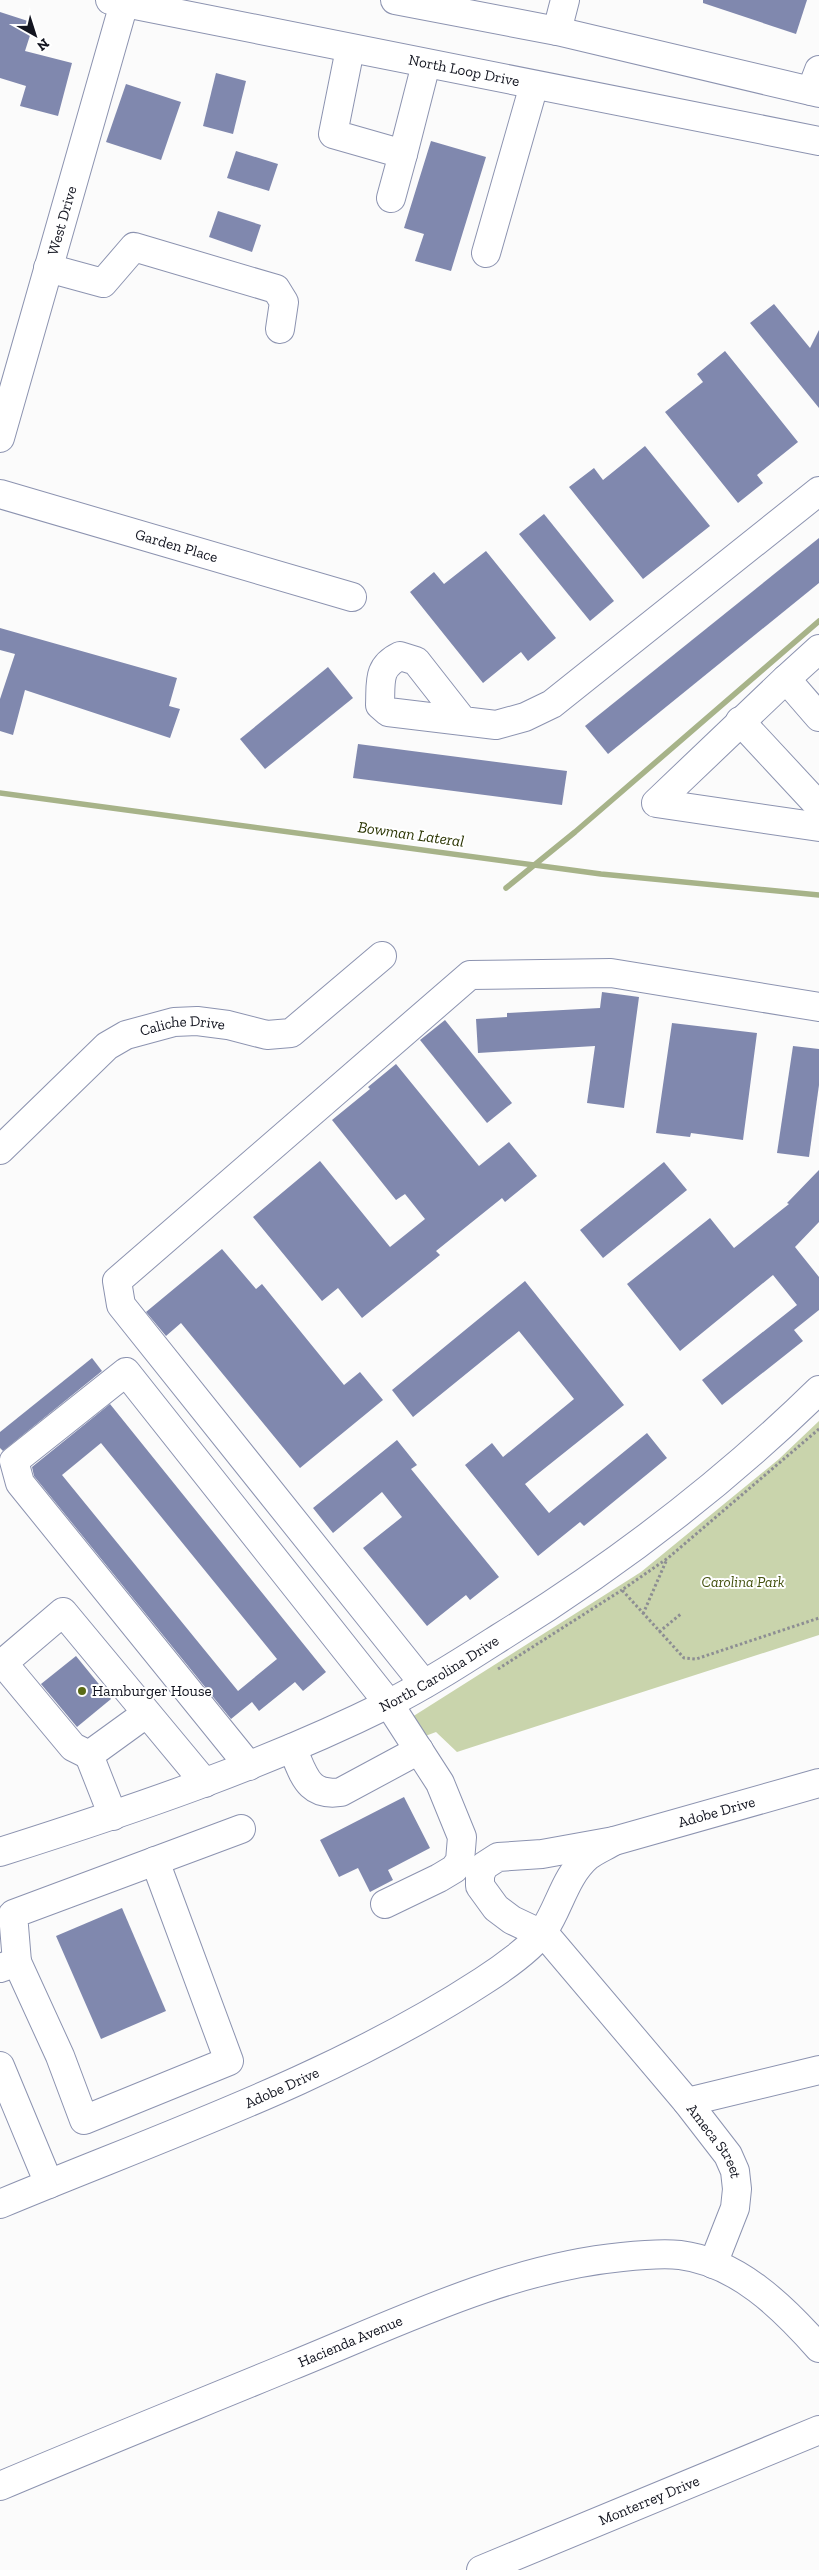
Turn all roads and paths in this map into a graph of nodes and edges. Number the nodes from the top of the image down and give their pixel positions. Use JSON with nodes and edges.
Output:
{"nodes":[{"id":1,"x":395,"y":0,"type":"edge"},
{"id":2,"x":566,"y":0,"type":"edge"},
{"id":3,"x":120,"y":1,"type":"edge"},
{"id":4,"x":558,"y":31,"type":"junction"},
{"id":5,"x":350,"y":49,"type":"junction"},
{"id":6,"x":426,"y":64,"type":"junction"},
{"id":7,"x":534,"y":85,"type":"junction"},
{"id":8,"x":816,"y":85,"type":"edge"},
{"id":9,"x":819,"y":141,"type":"edge"},
{"id":10,"x":403,"y":154,"type":"junction"},
{"id":11,"x":391,"y":198,"type":"dead end"},
{"id":12,"x":486,"y":253,"type":"dead end"},
{"id":13,"x":48,"y":268,"type":"junction"},
{"id":14,"x":280,"y":329,"type":"dead end"},
{"id":15,"x":0,"y":438,"type":"edge"},
{"id":16,"x":819,"y":491,"type":"edge"},
{"id":17,"x":0,"y":494,"type":"edge"},
{"id":18,"x":352,"y":597,"type":"dead end"},
{"id":19,"x":819,"y":649,"type":"edge"},
{"id":20,"x":786,"y":679,"type":"junction"},
{"id":21,"x":819,"y":717,"type":"edge"},
{"id":22,"x":463,"y":721,"type":"dead end"},
{"id":23,"x":740,"y":721,"type":"junction"},
{"id":24,"x":819,"y":806,"type":"edge"},
{"id":25,"x":819,"y":827,"type":"edge"},
{"id":26,"x":382,"y":956,"type":"dead end"},
{"id":27,"x":819,"y":1007,"type":"edge"},
{"id":28,"x":0,"y":1150,"type":"edge"},
{"id":29,"x":819,"y":1390,"type":"edge"},
{"id":30,"x":819,"y":1429,"type":"edge"},
{"id":31,"x":668,"y":1558,"type":"junction"},
{"id":32,"x":682,"y":1613,"type":"dead end"},
{"id":33,"x":644,"y":1614,"type":"junction"},
{"id":34,"x":819,"y":1618,"type":"edge"},
{"id":35,"x":659,"y":1632,"type":"junction"},
{"id":36,"x":424,"y":1684,"type":"junction"},
{"id":37,"x":389,"y":1704,"type":"junction"},
{"id":38,"x":147,"y":1713,"type":"junction"},
{"id":39,"x":292,"y":1748,"type":"junction"},
{"id":40,"x":419,"y":1750,"type":"junction"},
{"id":41,"x":89,"y":1755,"type":"junction"},
{"id":42,"x":249,"y":1766,"type":"junction"},
{"id":43,"x":205,"y":1783,"type":"junction"},
{"id":44,"x":819,"y":1783,"type":"edge"},
{"id":45,"x":113,"y":1816,"type":"junction"},
{"id":46,"x":240,"y":1829,"type":"dead end"},
{"id":47,"x":614,"y":1841,"type":"junction"},
{"id":48,"x":0,"y":1852,"type":"edge"},
{"id":49,"x":154,"y":1861,"type":"junction"},
{"id":50,"x":385,"y":1904,"type":"dead end"},
{"id":51,"x":543,"y":1932,"type":"junction"},
{"id":52,"x":9,"y":1965,"type":"edge"},
{"id":53,"x":0,"y":2066,"type":"edge"},
{"id":54,"x":819,"y":2070,"type":"edge"},
{"id":55,"x":687,"y":2102,"type":"junction"},
{"id":56,"x":49,"y":2184,"type":"junction"},
{"id":57,"x":0,"y":2204,"type":"edge"},
{"id":58,"x":713,"y":2264,"type":"junction"},
{"id":59,"x":819,"y":2348,"type":"edge"},
{"id":60,"x":819,"y":2430,"type":"edge"},
{"id":61,"x":0,"y":2486,"type":"edge"},
{"id":62,"x":481,"y":2570,"type":"edge"}],
"edges":[{"from":1,"to":4,"type":"street"},
{"from":2,"to":4,"type":"street"},
{"from":3,"to":5,"type":"street","name":"North Loop Drive"},
{"from":3,"to":13,"type":"street","name":"West Drive"},
{"from":4,"to":8,"type":"street"},
{"from":5,"to":6,"type":"street","name":"North Loop Drive"},
{"from":5,"to":10,"type":"street"},
{"from":6,"to":7,"type":"street","name":"North Loop Drive"},
{"from":6,"to":10,"type":"street"},
{"from":7,"to":9,"type":"street","name":"North Loop Drive"},
{"from":7,"to":12,"type":"street"},
{"from":10,"to":11,"type":"street"},
{"from":13,"to":14,"type":"street"},
{"from":13,"to":15,"type":"street","name":"West Drive"},
{"from":16,"to":22,"type":"street"},
{"from":17,"to":18,"type":"street","name":"Garden Place"},
{"from":19,"to":20,"type":"street"},
{"from":20,"to":21,"type":"street"},
{"from":20,"to":23,"type":"street"},
{"from":23,"to":24,"type":"street"},
{"from":23,"to":25,"type":"street"},
{"from":26,"to":28,"type":"street","name":"Caliche Drive"},
{"from":27,"to":36,"type":"street"},
{"from":29,"to":36,"type":"street","name":"North Carolina Drive"},
{"from":30,"to":31,"type":"path"},
{"from":31,"to":33,"type":"path"},
{"from":31,"to":33,"type":"path"},
{"from":32,"to":35,"type":"path"},
{"from":33,"to":35,"type":"path"},
{"from":34,"to":35,"type":"path"},
{"from":36,"to":37,"type":"street","name":"North Carolina Drive"},
{"from":37,"to":39,"type":"street","name":"North Carolina Drive"},
{"from":37,"to":40,"type":"street"},
{"from":37,"to":42,"type":"street"},
{"from":38,"to":41,"type":"street"},
{"from":38,"to":41,"type":"street"},
{"from":38,"to":43,"type":"street"},
{"from":39,"to":40,"type":"street"},
{"from":39,"to":42,"type":"street","name":"North Carolina Drive"},
{"from":40,"to":50,"type":"street"},
{"from":41,"to":45,"type":"street"},
{"from":42,"to":43,"type":"street","name":"North Carolina Drive"},
{"from":43,"to":45,"type":"street","name":"North Carolina Drive"},
{"from":44,"to":47,"type":"street","name":"Adobe Drive"},
{"from":45,"to":48,"type":"street","name":"North Carolina Drive"},
{"from":46,"to":49,"type":"street"},
{"from":47,"to":51,"type":"street","name":"Adobe Drive"},
{"from":47,"to":51,"type":"street","name":"Adobe Drive"},
{"from":49,"to":52,"type":"street"},
{"from":49,"to":52,"type":"street"},
{"from":51,"to":55,"type":"street","name":"Ameca Street"},
{"from":51,"to":56,"type":"street","name":"Adobe Drive"},
{"from":53,"to":56,"type":"street"},
{"from":54,"to":55,"type":"street"},
{"from":55,"to":58,"type":"street","name":"Ameca Street"},
{"from":56,"to":57,"type":"street","name":"Adobe Drive"},
{"from":58,"to":59,"type":"street"},
{"from":58,"to":61,"type":"street","name":"Hacienda Avenue"},
{"from":60,"to":62,"type":"street","name":"Monterrey Drive"}]}
